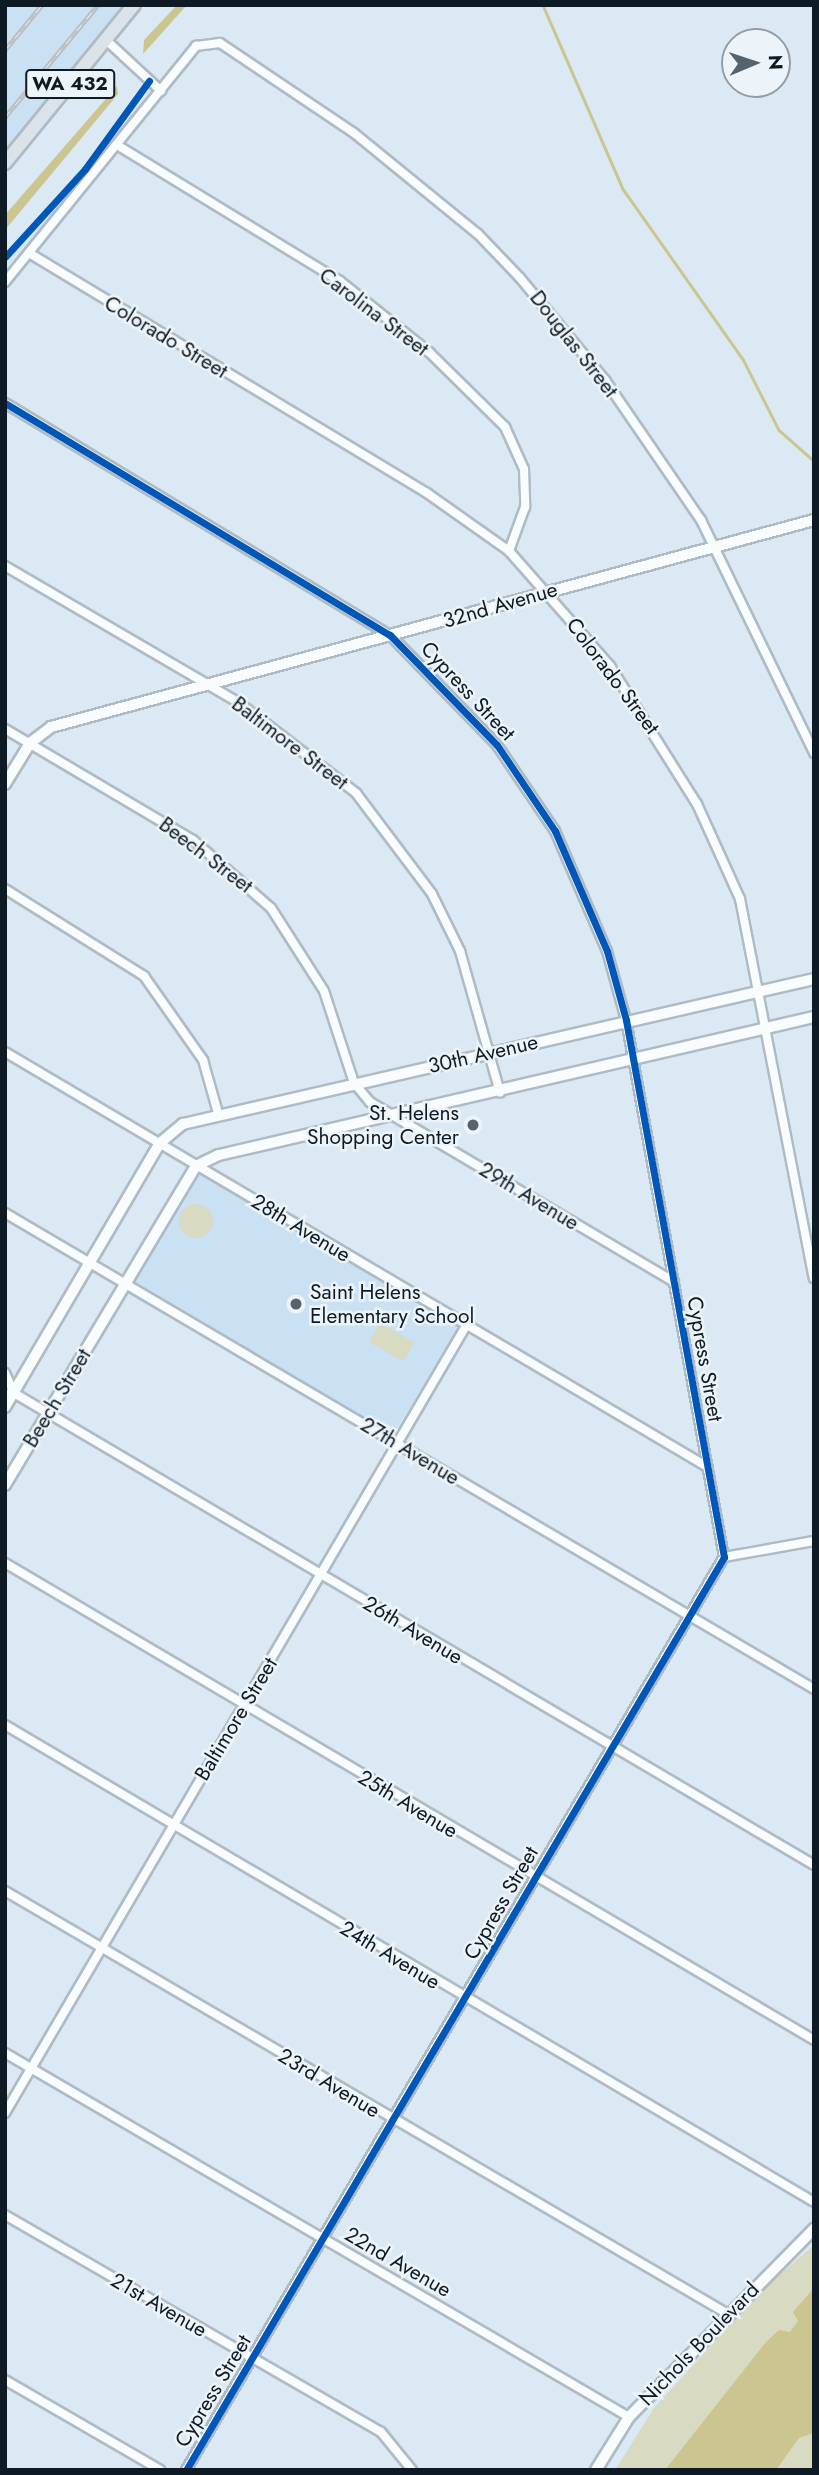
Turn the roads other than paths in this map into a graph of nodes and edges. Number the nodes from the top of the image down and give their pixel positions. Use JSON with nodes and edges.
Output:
{"nodes":[{"id":1,"x":134,"y":5,"type":"edge"},
{"id":2,"x":106,"y":40,"type":"junction"},
{"id":3,"x":160,"y":91,"type":"junction"},
{"id":4,"x":117,"y":145,"type":"junction"},
{"id":5,"x":5,"y":163,"type":"edge"},
{"id":6,"x":29,"y":253,"type":"junction"},
{"id":7,"x":5,"y":282,"type":"edge"},
{"id":8,"x":5,"y":403,"type":"edge"},
{"id":9,"x":814,"y":520,"type":"edge"},
{"id":10,"x":715,"y":546,"type":"junction"},
{"id":11,"x":509,"y":551,"type":"junction"},
{"id":12,"x":5,"y":566,"type":"edge"},
{"id":13,"x":549,"y":591,"type":"junction"},
{"id":14,"x":390,"y":635,"type":"junction"},
{"id":15,"x":208,"y":684,"type":"junction"},
{"id":16,"x":5,"y":729,"type":"edge"},
{"id":17,"x":30,"y":743,"type":"junction"},
{"id":18,"x":814,"y":753,"type":"edge"},
{"id":19,"x":5,"y":785,"type":"edge"},
{"id":20,"x":5,"y":890,"type":"edge"},
{"id":21,"x":814,"y":979,"type":"edge"},
{"id":22,"x":762,"y":991,"type":"junction"},
{"id":23,"x":814,"y":1017,"type":"edge"},
{"id":24,"x":626,"y":1020,"type":"junction"},
{"id":25,"x":769,"y":1028,"type":"junction"},
{"id":26,"x":5,"y":1052,"type":"edge"},
{"id":27,"x":491,"y":1053,"type":"junction"},
{"id":28,"x":635,"y":1059,"type":"junction"},
{"id":29,"x":354,"y":1083,"type":"junction"},
{"id":30,"x":500,"y":1092,"type":"junction"},
{"id":31,"x":218,"y":1113,"type":"junction"},
{"id":32,"x":394,"y":1116,"type":"junction"},
{"id":33,"x":160,"y":1143,"type":"junction"},
{"id":34,"x":196,"y":1166,"type":"junction"},
{"id":35,"x":5,"y":1213,"type":"edge"},
{"id":36,"x":90,"y":1264,"type":"junction"},
{"id":37,"x":814,"y":1278,"type":"edge"},
{"id":38,"x":674,"y":1282,"type":"junction"},
{"id":39,"x":124,"y":1283,"type":"junction"},
{"id":40,"x":466,"y":1326,"type":"junction"},
{"id":41,"x":5,"y":1374,"type":"edge"},
{"id":42,"x":9,"y":1394,"type":"edge"},
{"id":43,"x":5,"y":1408,"type":"edge"},
{"id":44,"x":48,"y":1413,"type":"junction"},
{"id":45,"x":398,"y":1444,"type":"junction"},
{"id":46,"x":706,"y":1465,"type":"junction"},
{"id":47,"x":5,"y":1486,"type":"edge"},
{"id":48,"x":814,"y":1541,"type":"edge"},
{"id":49,"x":724,"y":1557,"type":"junction"},
{"id":50,"x":5,"y":1563,"type":"edge"},
{"id":51,"x":322,"y":1575,"type":"junction"},
{"id":52,"x":690,"y":1616,"type":"junction"},
{"id":53,"x":814,"y":1689,"type":"edge"},
{"id":54,"x":246,"y":1705,"type":"junction"},
{"id":55,"x":5,"y":1725,"type":"edge"},
{"id":56,"x":609,"y":1748,"type":"junction"},
{"id":57,"x":174,"y":1825,"type":"junction"},
{"id":58,"x":814,"y":1865,"type":"edge"},
{"id":59,"x":535,"y":1880,"type":"junction"},
{"id":60,"x":5,"y":1891,"type":"edge"},
{"id":61,"x":103,"y":1949,"type":"junction"},
{"id":62,"x":465,"y":1999,"type":"junction"},
{"id":63,"x":814,"y":2040,"type":"edge"},
{"id":64,"x":5,"y":2053,"type":"edge"},
{"id":65,"x":31,"y":2068,"type":"junction"},
{"id":66,"x":5,"y":2113,"type":"edge"},
{"id":67,"x":391,"y":2120,"type":"junction"},
{"id":68,"x":814,"y":2202,"type":"edge"},
{"id":69,"x":5,"y":2215,"type":"edge"},
{"id":70,"x":814,"y":2228,"type":"edge"},
{"id":71,"x":322,"y":2238,"type":"junction"},
{"id":72,"x":728,"y":2314,"type":"junction"},
{"id":73,"x":253,"y":2360,"type":"junction"},
{"id":74,"x":5,"y":2380,"type":"edge"},
{"id":75,"x":629,"y":2417,"type":"junction"},
{"id":76,"x":160,"y":2470,"type":"edge"},
{"id":77,"x":186,"y":2470,"type":"edge"},
{"id":78,"x":412,"y":2470,"type":"edge"},
{"id":79,"x":596,"y":2470,"type":"edge"}],
"edges":[{"from":1,"to":2,"type":"main road","number":"WA 432"},
{"from":2,"to":3,"type":"street"},
{"from":2,"to":5,"type":"main road","number":"WA 432"},
{"from":3,"to":4,"type":"street"},
{"from":3,"to":10,"type":"street","name":"Douglas Street"},
{"from":4,"to":6,"type":"street"},
{"from":4,"to":11,"type":"street","name":"Carolina Street"},
{"from":6,"to":7,"type":"street"},
{"from":6,"to":11,"type":"street","name":"Colorado Street"},
{"from":8,"to":14,"type":"street","name":"Cypress Street"},
{"from":9,"to":10,"type":"street","name":"32nd Avenue"},
{"from":10,"to":13,"type":"street","name":"32nd Avenue"},
{"from":10,"to":18,"type":"street","name":"Douglas Street"},
{"from":11,"to":13,"type":"street","name":"Colorado Street"},
{"from":12,"to":15,"type":"street","name":"Baltimore Street"},
{"from":13,"to":14,"type":"street","name":"32nd Avenue"},
{"from":13,"to":22,"type":"street","name":"Colorado Street"},
{"from":14,"to":15,"type":"street","name":"32nd Avenue"},
{"from":14,"to":24,"type":"street","name":"Cypress Street"},
{"from":15,"to":17,"type":"street","name":"32nd Avenue"},
{"from":15,"to":27,"type":"street","name":"Baltimore Street"},
{"from":16,"to":17,"type":"street","name":"Beech Street"},
{"from":17,"to":19,"type":"street"},
{"from":17,"to":29,"type":"street","name":"Beech Street"},
{"from":20,"to":31,"type":"street"},
{"from":21,"to":22,"type":"street","name":"30th Avenue"},
{"from":22,"to":24,"type":"street","name":"30th Avenue"},
{"from":22,"to":25,"type":"street","name":"Colorado Street"},
{"from":23,"to":25,"type":"street","name":"30th Avenue"},
{"from":24,"to":27,"type":"street","name":"30th Avenue"},
{"from":24,"to":28,"type":"street","name":"Cypress Street"},
{"from":25,"to":28,"type":"street","name":"30th Avenue"},
{"from":25,"to":37,"type":"street","name":"Colorado Street"},
{"from":26,"to":33,"type":"street","name":"28th Avenue"},
{"from":27,"to":29,"type":"street","name":"30th Avenue"},
{"from":27,"to":30,"type":"street","name":"Baltimore Street"},
{"from":28,"to":30,"type":"street","name":"30th Avenue"},
{"from":28,"to":38,"type":"street","name":"Cypress Street"},
{"from":29,"to":31,"type":"street","name":"30th Avenue"},
{"from":29,"to":32,"type":"street","name":"29th Avenue"},
{"from":30,"to":32,"type":"street","name":"30th Avenue"},
{"from":31,"to":33,"type":"street","name":"30th Avenue"},
{"from":32,"to":34,"type":"street","name":"30th Avenue"},
{"from":32,"to":38,"type":"street","name":"29th Avenue"},
{"from":33,"to":34,"type":"street","name":"28th Avenue"},
{"from":33,"to":36,"type":"street","name":"Beech Street"},
{"from":34,"to":39,"type":"street","name":"Beech Street"},
{"from":34,"to":40,"type":"street","name":"28th Avenue"},
{"from":35,"to":36,"type":"street","name":"27th Avenue"},
{"from":36,"to":39,"type":"street","name":"27th Avenue"},
{"from":36,"to":42,"type":"street","name":"Beech Street"},
{"from":38,"to":46,"type":"street","name":"Cypress Street"},
{"from":39,"to":44,"type":"street","name":"Beech Street"},
{"from":39,"to":45,"type":"street","name":"27th Avenue"},
{"from":40,"to":45,"type":"street","name":"Baltimore Street"},
{"from":40,"to":46,"type":"street","name":"28th Avenue"},
{"from":41,"to":42,"type":"street"},
{"from":42,"to":43,"type":"street","name":"Beech Street"},
{"from":42,"to":44,"type":"street","name":"26th Avenue"},
{"from":44,"to":47,"type":"street","name":"Beech Street"},
{"from":44,"to":51,"type":"street","name":"26th Avenue"},
{"from":45,"to":51,"type":"street","name":"Baltimore Street"},
{"from":45,"to":52,"type":"street","name":"27th Avenue"},
{"from":46,"to":49,"type":"street","name":"Cypress Street"},
{"from":48,"to":49,"type":"street"},
{"from":49,"to":52,"type":"street","name":"Cypress Street"},
{"from":50,"to":54,"type":"street","name":"25th Avenue"},
{"from":51,"to":54,"type":"street","name":"Baltimore Street"},
{"from":51,"to":56,"type":"street","name":"26th Avenue"},
{"from":52,"to":53,"type":"street","name":"27th Avenue"},
{"from":52,"to":56,"type":"street","name":"Cypress Street"},
{"from":54,"to":57,"type":"street","name":"Baltimore Street"},
{"from":54,"to":59,"type":"street","name":"25th Avenue"},
{"from":55,"to":57,"type":"street","name":"24th Avenue"},
{"from":56,"to":58,"type":"street","name":"26th Avenue"},
{"from":56,"to":59,"type":"street","name":"Cypress Street"},
{"from":57,"to":61,"type":"street","name":"Baltimore Street"},
{"from":57,"to":62,"type":"street","name":"24th Avenue"},
{"from":59,"to":62,"type":"street","name":"Cypress Street"},
{"from":59,"to":63,"type":"street","name":"25th Avenue"},
{"from":60,"to":61,"type":"street","name":"23rd Avenue"},
{"from":61,"to":65,"type":"street","name":"Baltimore Street"},
{"from":61,"to":67,"type":"street","name":"23rd Avenue"},
{"from":62,"to":67,"type":"street","name":"Cypress Street"},
{"from":62,"to":68,"type":"street","name":"24th Avenue"},
{"from":64,"to":65,"type":"street","name":"22nd Avenue"},
{"from":65,"to":66,"type":"street","name":"Baltimore Street"},
{"from":65,"to":71,"type":"street","name":"22nd Avenue"},
{"from":67,"to":71,"type":"street","name":"Cypress Street"},
{"from":67,"to":72,"type":"street","name":"23rd Avenue"},
{"from":69,"to":73,"type":"street","name":"21st Avenue"},
{"from":70,"to":72,"type":"street","name":"Nichols Boulevard"},
{"from":71,"to":73,"type":"street","name":"Cypress Street"},
{"from":71,"to":75,"type":"street","name":"22nd Avenue"},
{"from":72,"to":75,"type":"street","name":"Nichols Boulevard"},
{"from":73,"to":77,"type":"street","name":"Cypress Street"},
{"from":73,"to":78,"type":"street","name":"21st Avenue"},
{"from":74,"to":76,"type":"street"},
{"from":75,"to":79,"type":"street","name":"Nichols Boulevard"}]}
